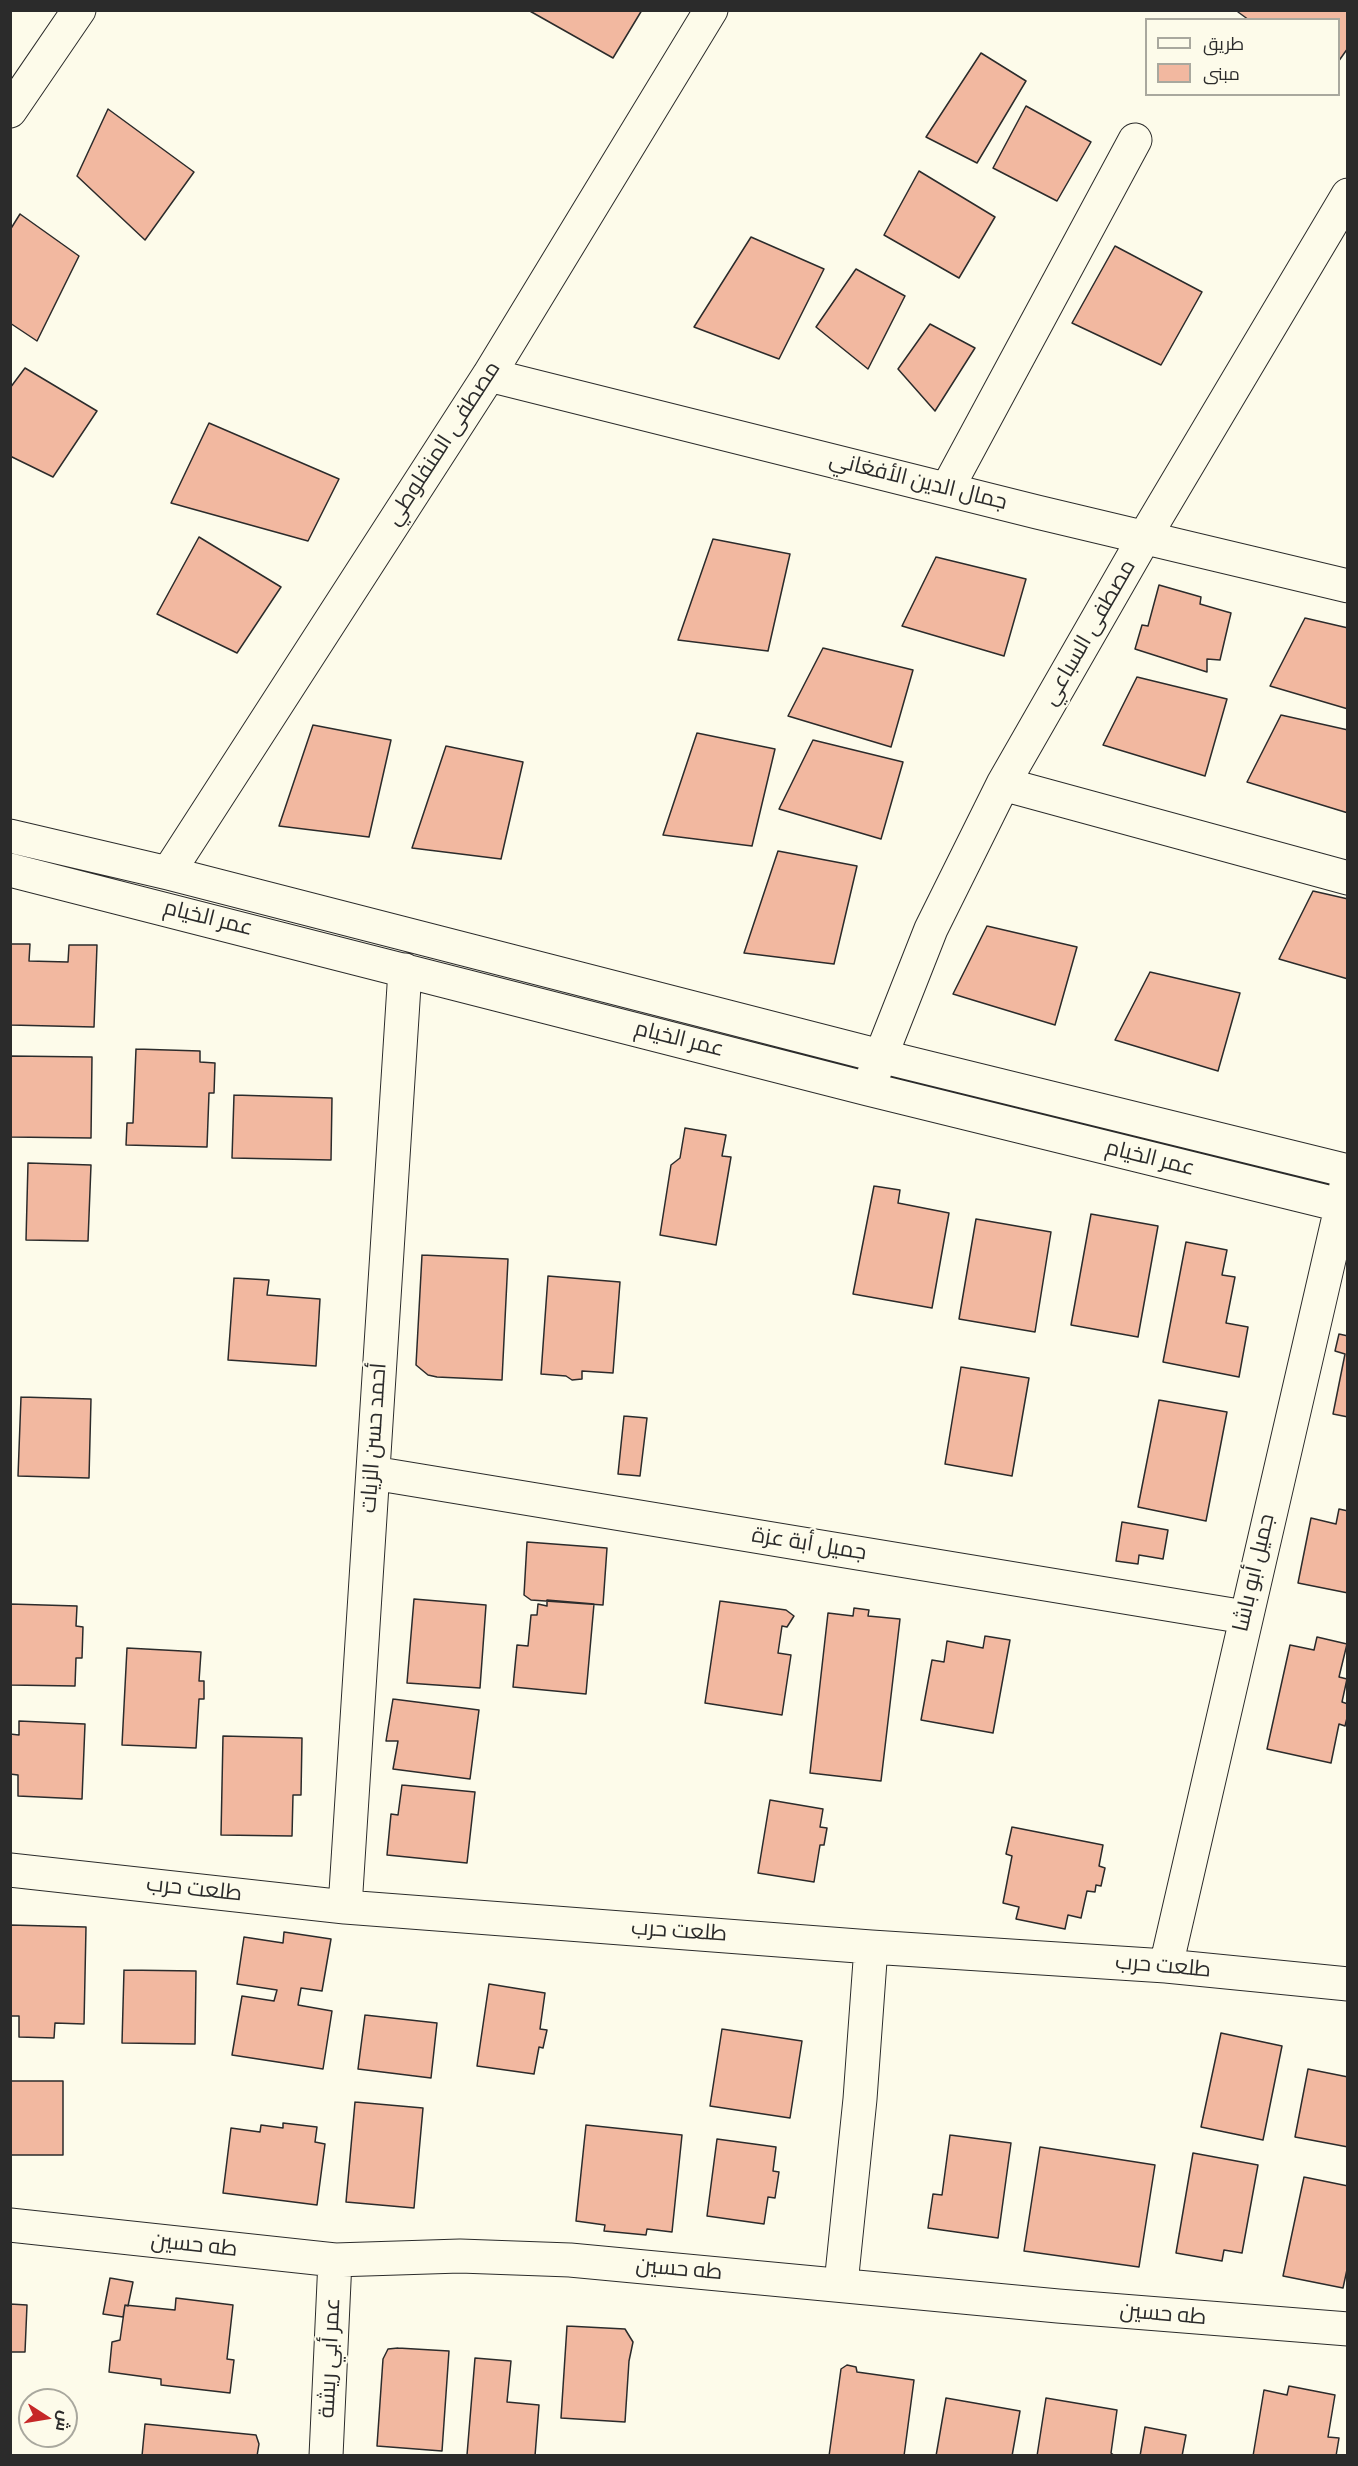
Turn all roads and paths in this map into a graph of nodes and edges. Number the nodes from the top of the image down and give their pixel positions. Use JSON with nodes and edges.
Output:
{"nodes":[{"id":1,"x":79,"y":10,"type":"edge"},
{"id":2,"x":711,"y":10,"type":"edge"},
{"id":3,"x":10,"y":111,"type":"edge"},
{"id":4,"x":1135,"y":140,"type":"dead end"},
{"id":5,"x":1347,"y":195,"type":"edge"},
{"id":6,"x":489,"y":375,"type":"junction"},
{"id":7,"x":947,"y":489,"type":"junction"},
{"id":8,"x":1144,"y":538,"type":"junction"},
{"id":9,"x":1347,"y":586,"type":"edge"},
{"id":10,"x":1003,"y":784,"type":"junction"},
{"id":11,"x":10,"y":836,"type":"edge"},
{"id":12,"x":10,"y":870,"type":"edge"},
{"id":13,"x":168,"y":873,"type":"junction"},
{"id":14,"x":1347,"y":878,"type":"edge"},
{"id":15,"x":405,"y":970,"type":"junction"},
{"id":16,"x":880,"y":1056,"type":"junction"},
{"id":17,"x":868,"y":1089,"type":"junction"},
{"id":18,"x":1347,"y":1171,"type":"edge"},
{"id":19,"x":1345,"y":1198,"type":"edge"},
{"id":20,"x":373,"y":1473,"type":"junction"},
{"id":21,"x":1245,"y":1617,"type":"junction"},
{"id":22,"x":10,"y":1870,"type":"edge"},
{"id":23,"x":345,"y":1907,"type":"junction"},
{"id":24,"x":871,"y":1947,"type":"junction"},
{"id":25,"x":1166,"y":1966,"type":"junction"},
{"id":26,"x":1347,"y":1984,"type":"edge"},
{"id":27,"x":10,"y":2225,"type":"edge"},
{"id":28,"x":335,"y":2260,"type":"junction"},
{"id":29,"x":841,"y":2284,"type":"junction"},
{"id":30,"x":1347,"y":2329,"type":"edge"},
{"id":31,"x":326,"y":2456,"type":"edge"}],
"edges":[{"from":1,"to":3,"type":"street"},
{"from":2,"to":6,"type":"street","name":"مصطفى المنفلوطي"},
{"from":4,"to":7,"type":"street"},
{"from":5,"to":8,"type":"street","name":"مصطفى السباعي"},
{"from":6,"to":7,"type":"street","name":"جمال الدين الأفغاني"},
{"from":6,"to":13,"type":"street","name":"مصطفى المنفلوطي"},
{"from":7,"to":8,"type":"street","name":"جمال الدين الأفغاني"},
{"from":8,"to":9,"type":"street","name":"جمال الدين الأفغاني"},
{"from":8,"to":10,"type":"street","name":"مصطفى السباعي"},
{"from":10,"to":14,"type":"street"},
{"from":10,"to":16,"type":"street","name":"مصطفى السباعي"},
{"from":11,"to":13,"type":"street","name":"عمر الخيام"},
{"from":12,"to":15,"type":"street","name":"عمر الخيام"},
{"from":13,"to":16,"type":"street","name":"عمر الخيام"},
{"from":15,"to":17,"type":"street","name":"عمر الخيام"},
{"from":15,"to":20,"type":"street","name":"أحمد حسن الزيات"},
{"from":16,"to":17,"type":"street","name":"مصطفى السباعي"},
{"from":16,"to":18,"type":"street","name":"عمر الخيام"},
{"from":17,"to":19,"type":"street","name":"عمر الخيام"},
{"from":19,"to":21,"type":"street","name":"جميل أبو باشا"},
{"from":20,"to":21,"type":"street","name":"جميل أبة عزة"},
{"from":20,"to":23,"type":"street","name":"أحمد حسن الزيات"},
{"from":21,"to":25,"type":"street","name":"جميل أبو باشا"},
{"from":22,"to":23,"type":"street","name":"طلعت حرب"},
{"from":23,"to":24,"type":"street","name":"طلعت حرب"},
{"from":24,"to":25,"type":"street","name":"طلعت حرب"},
{"from":24,"to":29,"type":"street"},
{"from":25,"to":26,"type":"street","name":"طلعت حرب"},
{"from":27,"to":28,"type":"street","name":"طه حسين"},
{"from":28,"to":29,"type":"street","name":"طه حسين"},
{"from":28,"to":31,"type":"street","name":"عمر أبي ريشة"},
{"from":29,"to":30,"type":"street","name":"طه حسين"}]}
